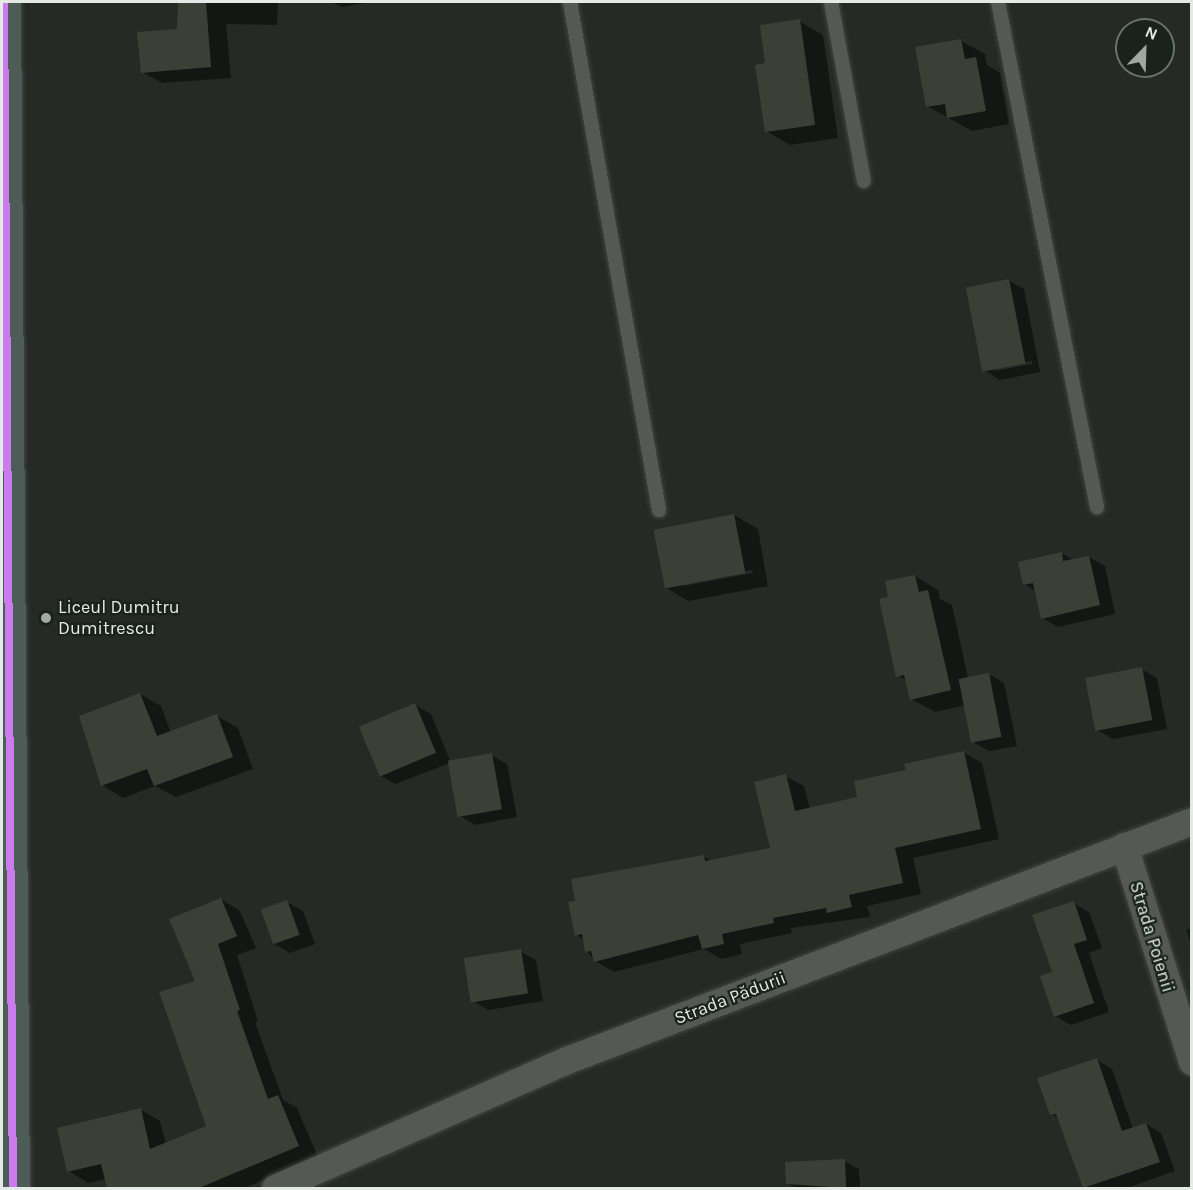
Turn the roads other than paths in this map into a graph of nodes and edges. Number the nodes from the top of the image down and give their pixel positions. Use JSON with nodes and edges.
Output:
{"nodes":[{"id":1,"x":4,"y":2,"type":"edge"},
{"id":2,"x":570,"y":2,"type":"edge"},
{"id":3,"x":831,"y":2,"type":"edge"},
{"id":4,"x":998,"y":2,"type":"edge"},
{"id":5,"x":864,"y":181,"type":"dead end"},
{"id":6,"x":1098,"y":507,"type":"dead end"},
{"id":7,"x":659,"y":510,"type":"dead end"},
{"id":8,"x":5,"y":547,"type":"edge"},
{"id":9,"x":1191,"y":821,"type":"edge"},
{"id":10,"x":1124,"y":846,"type":"junction"},
{"id":11,"x":7,"y":1011,"type":"edge"},
{"id":12,"x":1191,"y":1062,"type":"edge"},
{"id":13,"x":13,"y":1188,"type":"edge"},
{"id":14,"x":274,"y":1188,"type":"edge"}],
"edges":[{"from":1,"to":8,"type":"main road"},
{"from":2,"to":7,"type":"lane"},
{"from":3,"to":5,"type":"lane"},
{"from":4,"to":6,"type":"lane"},
{"from":8,"to":11,"type":"main road"},
{"from":9,"to":10,"type":"street","name":"Strada Pădurii"},
{"from":10,"to":12,"type":"street","name":"Strada Poienii"},
{"from":10,"to":14,"type":"street","name":"Strada Pădurii"},
{"from":11,"to":13,"type":"main road"}]}
